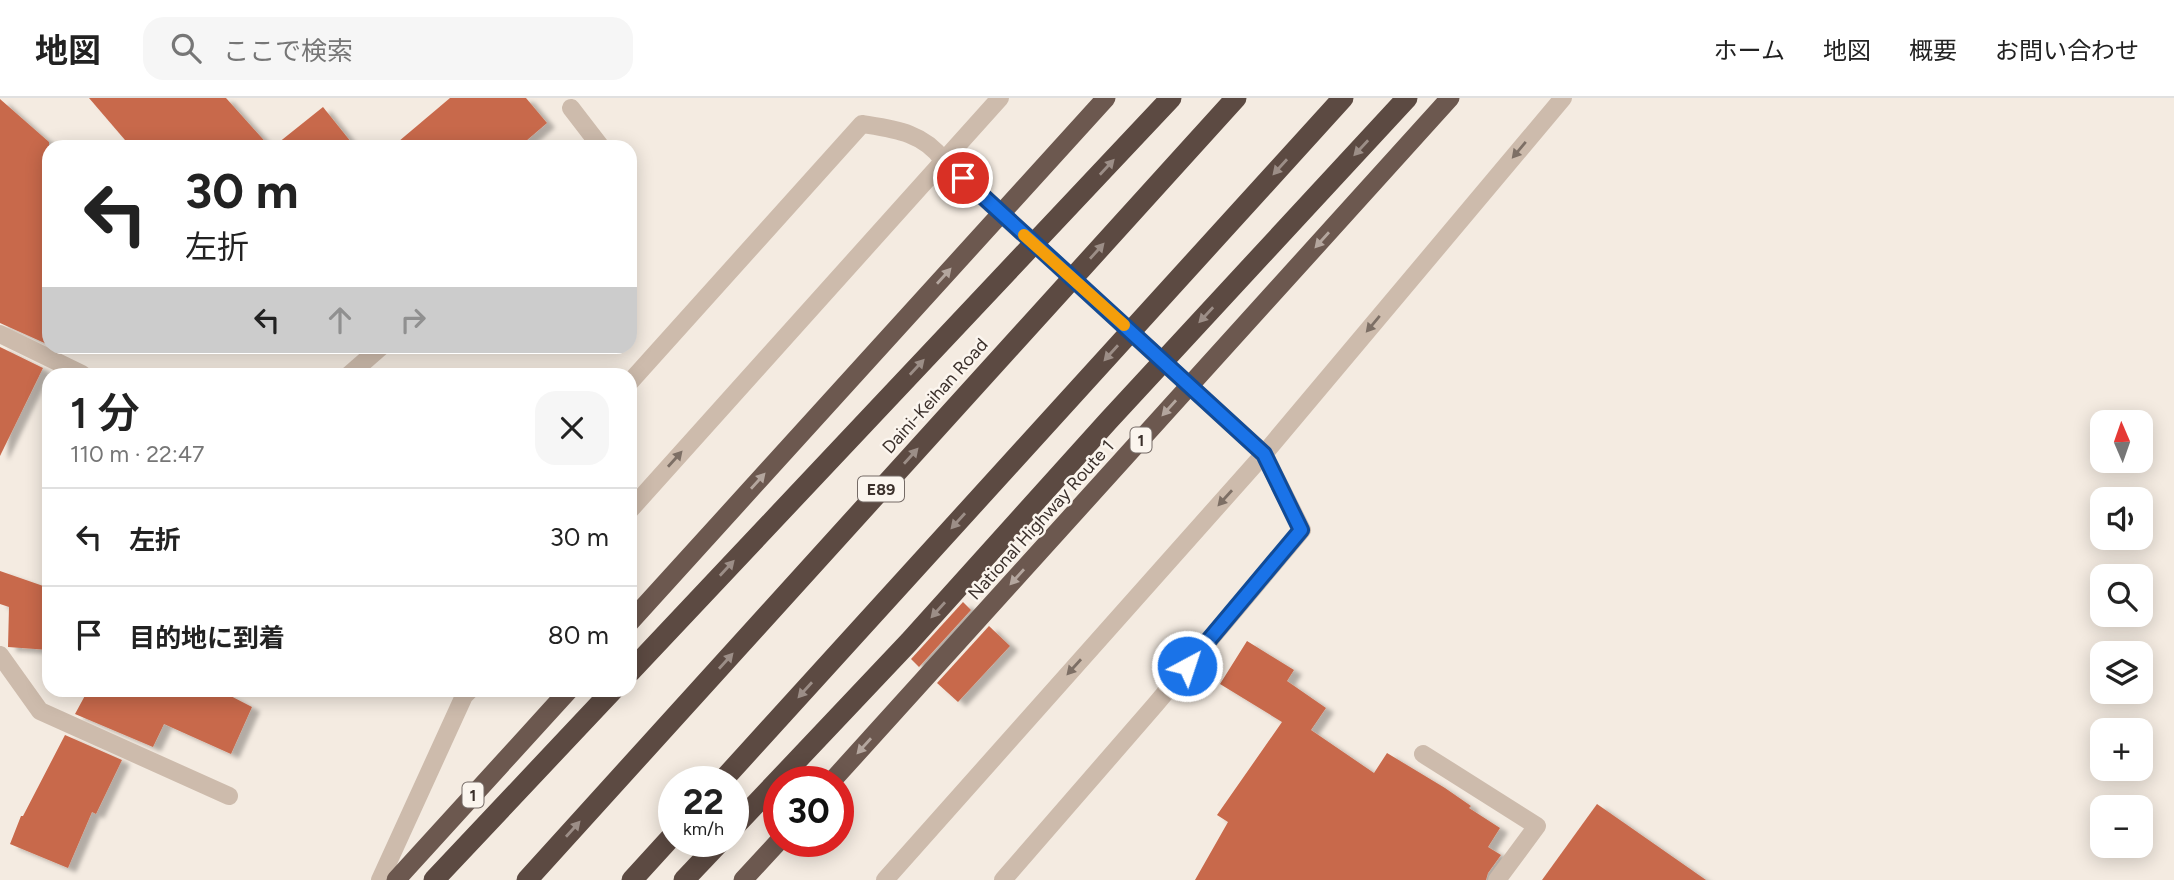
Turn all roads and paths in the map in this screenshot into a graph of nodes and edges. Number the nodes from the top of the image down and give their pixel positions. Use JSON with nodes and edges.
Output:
{"nodes":[{"id":1,"x":1000,"y":98,"type":"edge"},
{"id":2,"x":1106,"y":98,"type":"edge"},
{"id":3,"x":1171,"y":98,"type":"edge"},
{"id":4,"x":1236,"y":98,"type":"edge"},
{"id":5,"x":1343,"y":98,"type":"edge"},
{"id":6,"x":1407,"y":98,"type":"edge"},
{"id":7,"x":1450,"y":98,"type":"edge"},
{"id":8,"x":1563,"y":98,"type":"edge"},
{"id":9,"x":571,"y":108,"type":"dead end"},
{"id":10,"x":596,"y":140,"type":"edge"},
{"id":11,"x":943,"y":160,"type":"junction"},
{"id":12,"x":0,"y":334,"type":"edge"},
{"id":13,"x":373,"y":354,"type":"edge"},
{"id":14,"x":70,"y":368,"type":"edge"},
{"id":15,"x":356,"y":368,"type":"edge"},
{"id":16,"x":637,"y":374,"type":"edge"},
{"id":17,"x":1264,"y":454,"type":"junction"},
{"id":18,"x":637,"y":502,"type":"edge"},
{"id":19,"x":637,"y":614,"type":"edge"},
{"id":20,"x":0,"y":655,"type":"edge"},
{"id":21,"x":637,"y":665,"type":"edge"},
{"id":22,"x":464,"y":697,"type":"edge"},
{"id":23,"x":562,"y":697,"type":"edge"},
{"id":24,"x":606,"y":697,"type":"edge"},
{"id":25,"x":1423,"y":754,"type":"dead end"},
{"id":26,"x":736,"y":766,"type":"edge"},
{"id":27,"x":845,"y":766,"type":"edge"},
{"id":28,"x":229,"y":796,"type":"dead end"},
{"id":29,"x":749,"y":811,"type":"edge"},
{"id":30,"x":658,"y":852,"type":"edge"},
{"id":31,"x":706,"y":857,"type":"edge"},
{"id":32,"x":764,"y":857,"type":"edge"},
{"id":33,"x":380,"y":880,"type":"edge"},
{"id":34,"x":396,"y":880,"type":"edge"},
{"id":35,"x":435,"y":880,"type":"edge"},
{"id":36,"x":527,"y":880,"type":"edge"},
{"id":37,"x":632,"y":880,"type":"edge"},
{"id":38,"x":684,"y":880,"type":"edge"},
{"id":39,"x":743,"y":880,"type":"edge"},
{"id":40,"x":885,"y":880,"type":"edge"},
{"id":41,"x":1003,"y":880,"type":"edge"},
{"id":42,"x":1497,"y":880,"type":"edge"}],
"edges":[{"from":1,"to":11,"type":"street"},
{"from":19,"to":2,"type":"highway","one_way":true,"bridge":true},
{"from":21,"to":3,"type":"highway","one_way":true,"bridge":true},
{"from":36,"to":4,"type":"highway","name":"Daini-Keihan Road","number":"E89","one_way":true,"bridge":true},
{"from":5,"to":26,"type":"highway","one_way":true,"bridge":true},
{"from":6,"to":29,"type":"highway","one_way":true,"bridge":true},
{"from":7,"to":27,"type":"highway","name":"National Highway Route 1","number":"1","one_way":true,"bridge":true},
{"from":8,"to":17,"type":"street","one_way":true},
{"from":9,"to":10,"type":"street"},
{"from":11,"to":16,"type":"street"},
{"from":11,"to":17,"type":"street"},
{"from":18,"to":11,"type":"street","one_way":true},
{"from":12,"to":14,"type":"street"},
{"from":13,"to":15,"type":"street"},
{"from":17,"to":40,"type":"street","one_way":true},
{"from":17,"to":41,"type":"street"},
{"from":20,"to":28,"type":"street"},
{"from":22,"to":33,"type":"street"},
{"from":23,"to":34,"type":"highway","number":"1"},
{"from":24,"to":35,"type":"highway"},
{"from":25,"to":42,"type":"street"},
{"from":30,"to":37,"type":"highway"},
{"from":31,"to":38,"type":"highway"},
{"from":32,"to":39,"type":"highway"}]}
